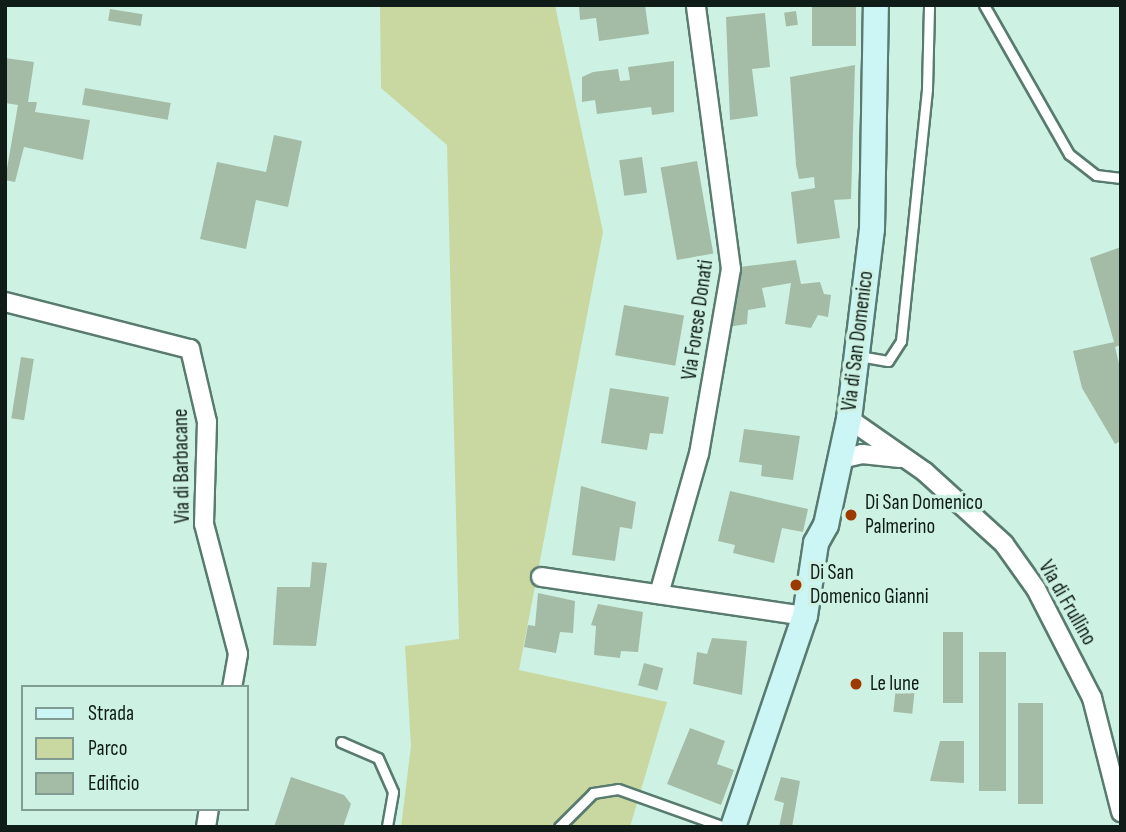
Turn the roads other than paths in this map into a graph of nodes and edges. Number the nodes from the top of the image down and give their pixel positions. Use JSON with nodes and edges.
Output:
{"nodes":[{"id":1,"x":696,"y":5,"type":"edge"},
{"id":2,"x":876,"y":5,"type":"edge"},
{"id":3,"x":929,"y":5,"type":"edge"},
{"id":4,"x":984,"y":5,"type":"edge"},
{"id":5,"x":1121,"y":178,"type":"edge"},
{"id":6,"x":5,"y":302,"type":"edge"},
{"id":7,"x":857,"y":355,"type":"junction"},
{"id":8,"x":849,"y":419,"type":"junction"},
{"id":9,"x":841,"y":458,"type":"junction"},
{"id":10,"x":906,"y":459,"type":"junction"},
{"id":11,"x":541,"y":577,"type":"dead end"},
{"id":12,"x":659,"y":594,"type":"junction"},
{"id":13,"x":805,"y":617,"type":"junction"},
{"id":14,"x":232,"y":685,"type":"edge"},
{"id":15,"x":341,"y":742,"type":"dead end"},
{"id":16,"x":1121,"y":812,"type":"edge"},
{"id":17,"x":387,"y":827,"type":"edge"},
{"id":18,"x":559,"y":827,"type":"edge"},
{"id":19,"x":723,"y":827,"type":"edge"},
{"id":20,"x":733,"y":827,"type":"edge"}],
"edges":[{"from":1,"to":12,"type":"street","name":"Via Forese Donati"},
{"from":2,"to":7,"type":"main road","name":"Via di San Domenico"},
{"from":3,"to":7,"type":"lane"},
{"from":4,"to":5,"type":"lane"},
{"from":6,"to":14,"type":"street","name":"Via di Barbacane"},
{"from":7,"to":8,"type":"main road","name":"Via di San Domenico"},
{"from":8,"to":9,"type":"main road","name":"Via di San Domenico"},
{"from":8,"to":10,"type":"street","name":"Via di Frullino"},
{"from":9,"to":10,"type":"street"},
{"from":9,"to":13,"type":"main road","name":"Via di San Domenico"},
{"from":10,"to":16,"type":"street","name":"Via di Frullino"},
{"from":11,"to":12,"type":"street"},
{"from":12,"to":13,"type":"street"},
{"from":13,"to":20,"type":"main road","name":"Via di San Domenico"},
{"from":15,"to":17,"type":"lane"},
{"from":18,"to":19,"type":"lane"}]}
